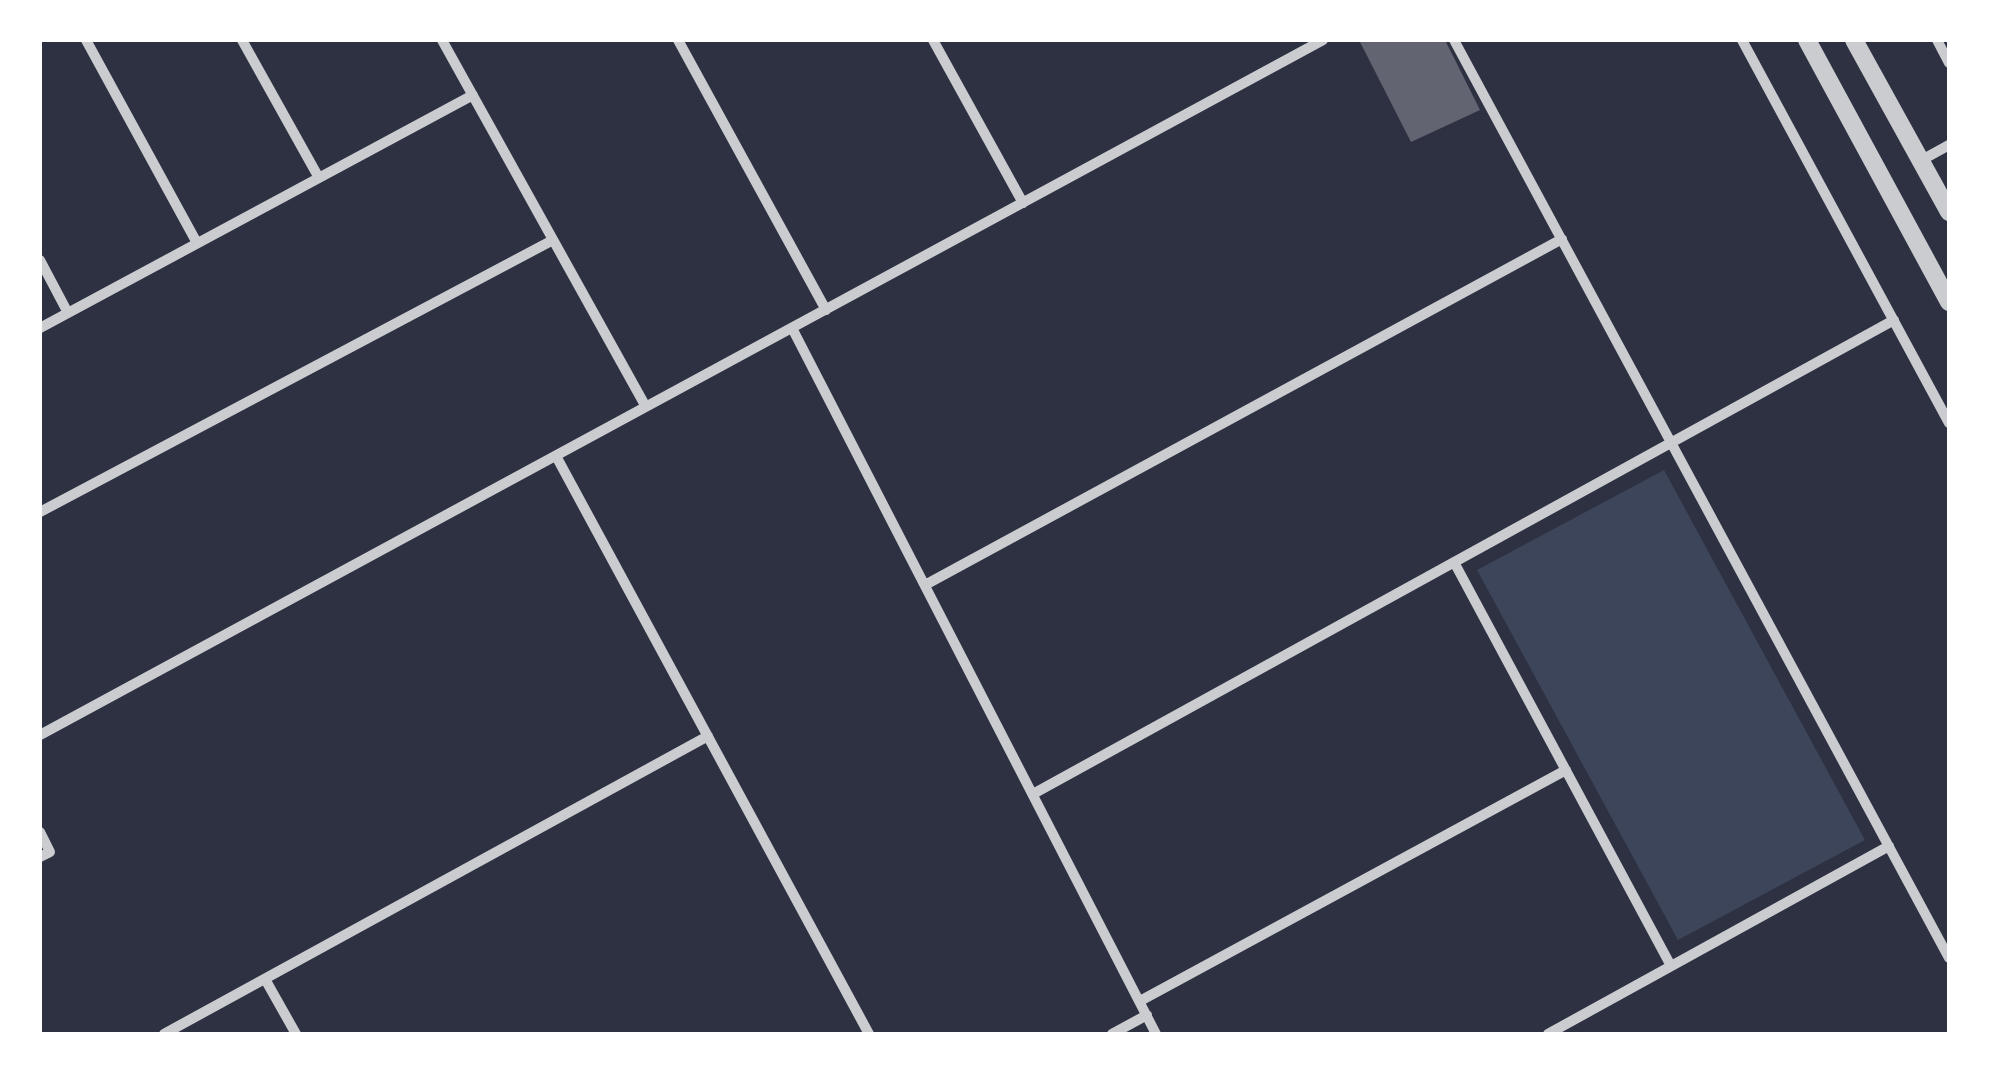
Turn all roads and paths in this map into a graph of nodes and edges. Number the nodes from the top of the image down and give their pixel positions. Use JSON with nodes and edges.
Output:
{"nodes":[{"id":1,"x":86,"y":40,"type":"edge"},
{"id":2,"x":242,"y":40,"type":"edge"},
{"id":3,"x":442,"y":40,"type":"edge"},
{"id":4,"x":678,"y":40,"type":"edge"},
{"id":5,"x":933,"y":40,"type":"edge"},
{"id":6,"x":1323,"y":40,"type":"edge"},
{"id":7,"x":1454,"y":40,"type":"edge"},
{"id":8,"x":1742,"y":40,"type":"edge"},
{"id":9,"x":1807,"y":40,"type":"edge"},
{"id":10,"x":1854,"y":40,"type":"edge"},
{"id":11,"x":1937,"y":40,"type":"edge"},
{"id":12,"x":1949,"y":63,"type":"edge"},
{"id":13,"x":472,"y":95,"type":"junction"},
{"id":14,"x":1949,"y":145,"type":"edge"},
{"id":15,"x":1920,"y":160,"type":"junction"},
{"id":16,"x":318,"y":178,"type":"junction"},
{"id":17,"x":1023,"y":203,"type":"junction"},
{"id":18,"x":1949,"y":212,"type":"edge"},
{"id":19,"x":1562,"y":239,"type":"junction"},
{"id":20,"x":553,"y":240,"type":"junction"},
{"id":21,"x":197,"y":243,"type":"junction"},
{"id":22,"x":40,"y":260,"type":"edge"},
{"id":23,"x":1949,"y":302,"type":"edge"},
{"id":24,"x":826,"y":310,"type":"junction"},
{"id":25,"x":68,"y":312,"type":"junction"},
{"id":26,"x":1894,"y":320,"type":"junction"},
{"id":27,"x":40,"y":328,"type":"edge"},
{"id":28,"x":792,"y":328,"type":"junction"},
{"id":29,"x":646,"y":407,"type":"junction"},
{"id":30,"x":1949,"y":423,"type":"edge"},
{"id":31,"x":1671,"y":442,"type":"junction"},
{"id":32,"x":556,"y":456,"type":"junction"},
{"id":33,"x":40,"y":512,"type":"edge"},
{"id":34,"x":1454,"y":562,"type":"junction"},
{"id":35,"x":925,"y":585,"type":"junction"},
{"id":36,"x":40,"y":735,"type":"edge"},
{"id":37,"x":708,"y":736,"type":"junction"},
{"id":38,"x":1566,"y":770,"type":"junction"},
{"id":39,"x":1032,"y":794,"type":"junction"},
{"id":40,"x":40,"y":832,"type":"edge"},
{"id":41,"x":1888,"y":846,"type":"junction"},
{"id":42,"x":40,"y":857,"type":"edge"},
{"id":43,"x":1949,"y":958,"type":"edge"},
{"id":44,"x":1671,"y":966,"type":"junction"},
{"id":45,"x":265,"y":979,"type":"junction"},
{"id":46,"x":1140,"y":1001,"type":"junction"},
{"id":47,"x":1147,"y":1016,"type":"junction"},
{"id":48,"x":164,"y":1034,"type":"edge"},
{"id":49,"x":296,"y":1034,"type":"edge"},
{"id":50,"x":869,"y":1034,"type":"edge"},
{"id":51,"x":1112,"y":1034,"type":"edge"},
{"id":52,"x":1156,"y":1034,"type":"edge"},
{"id":53,"x":1548,"y":1034,"type":"edge"}],
"edges":[{"from":1,"to":21,"type":"street"},
{"from":2,"to":16,"type":"street"},
{"from":3,"to":13,"type":"street"},
{"from":4,"to":24,"type":"street"},
{"from":5,"to":17,"type":"street"},
{"from":6,"to":17,"type":"street"},
{"from":7,"to":19,"type":"street"},
{"from":8,"to":26,"type":"street"},
{"from":9,"to":23,"type":"street"},
{"from":10,"to":15,"type":"street"},
{"from":11,"to":12,"type":"street"},
{"from":13,"to":16,"type":"street"},
{"from":13,"to":20,"type":"street"},
{"from":14,"to":15,"type":"street"},
{"from":15,"to":18,"type":"street"},
{"from":16,"to":21,"type":"street"},
{"from":17,"to":24,"type":"street"},
{"from":19,"to":31,"type":"street"},
{"from":19,"to":35,"type":"street"},
{"from":20,"to":29,"type":"street"},
{"from":20,"to":33,"type":"street"},
{"from":21,"to":25,"type":"street"},
{"from":22,"to":25,"type":"street"},
{"from":24,"to":28,"type":"street"},
{"from":25,"to":27,"type":"street"},
{"from":26,"to":30,"type":"street"},
{"from":26,"to":31,"type":"street"},
{"from":28,"to":29,"type":"street"},
{"from":28,"to":35,"type":"street"},
{"from":29,"to":32,"type":"street"},
{"from":31,"to":34,"type":"street"},
{"from":31,"to":41,"type":"street"},
{"from":32,"to":36,"type":"street"},
{"from":32,"to":37,"type":"street"},
{"from":34,"to":38,"type":"street"},
{"from":34,"to":39,"type":"street"},
{"from":35,"to":39,"type":"street"},
{"from":37,"to":45,"type":"street"},
{"from":37,"to":50,"type":"street"},
{"from":38,"to":44,"type":"street"},
{"from":38,"to":46,"type":"street"},
{"from":39,"to":46,"type":"street"},
{"from":40,"to":42,"type":"street"},
{"from":41,"to":43,"type":"street"},
{"from":41,"to":44,"type":"street"},
{"from":44,"to":53,"type":"street"},
{"from":45,"to":48,"type":"street"},
{"from":45,"to":49,"type":"street"},
{"from":46,"to":47,"type":"street"},
{"from":47,"to":51,"type":"street"},
{"from":47,"to":52,"type":"street"}]}
